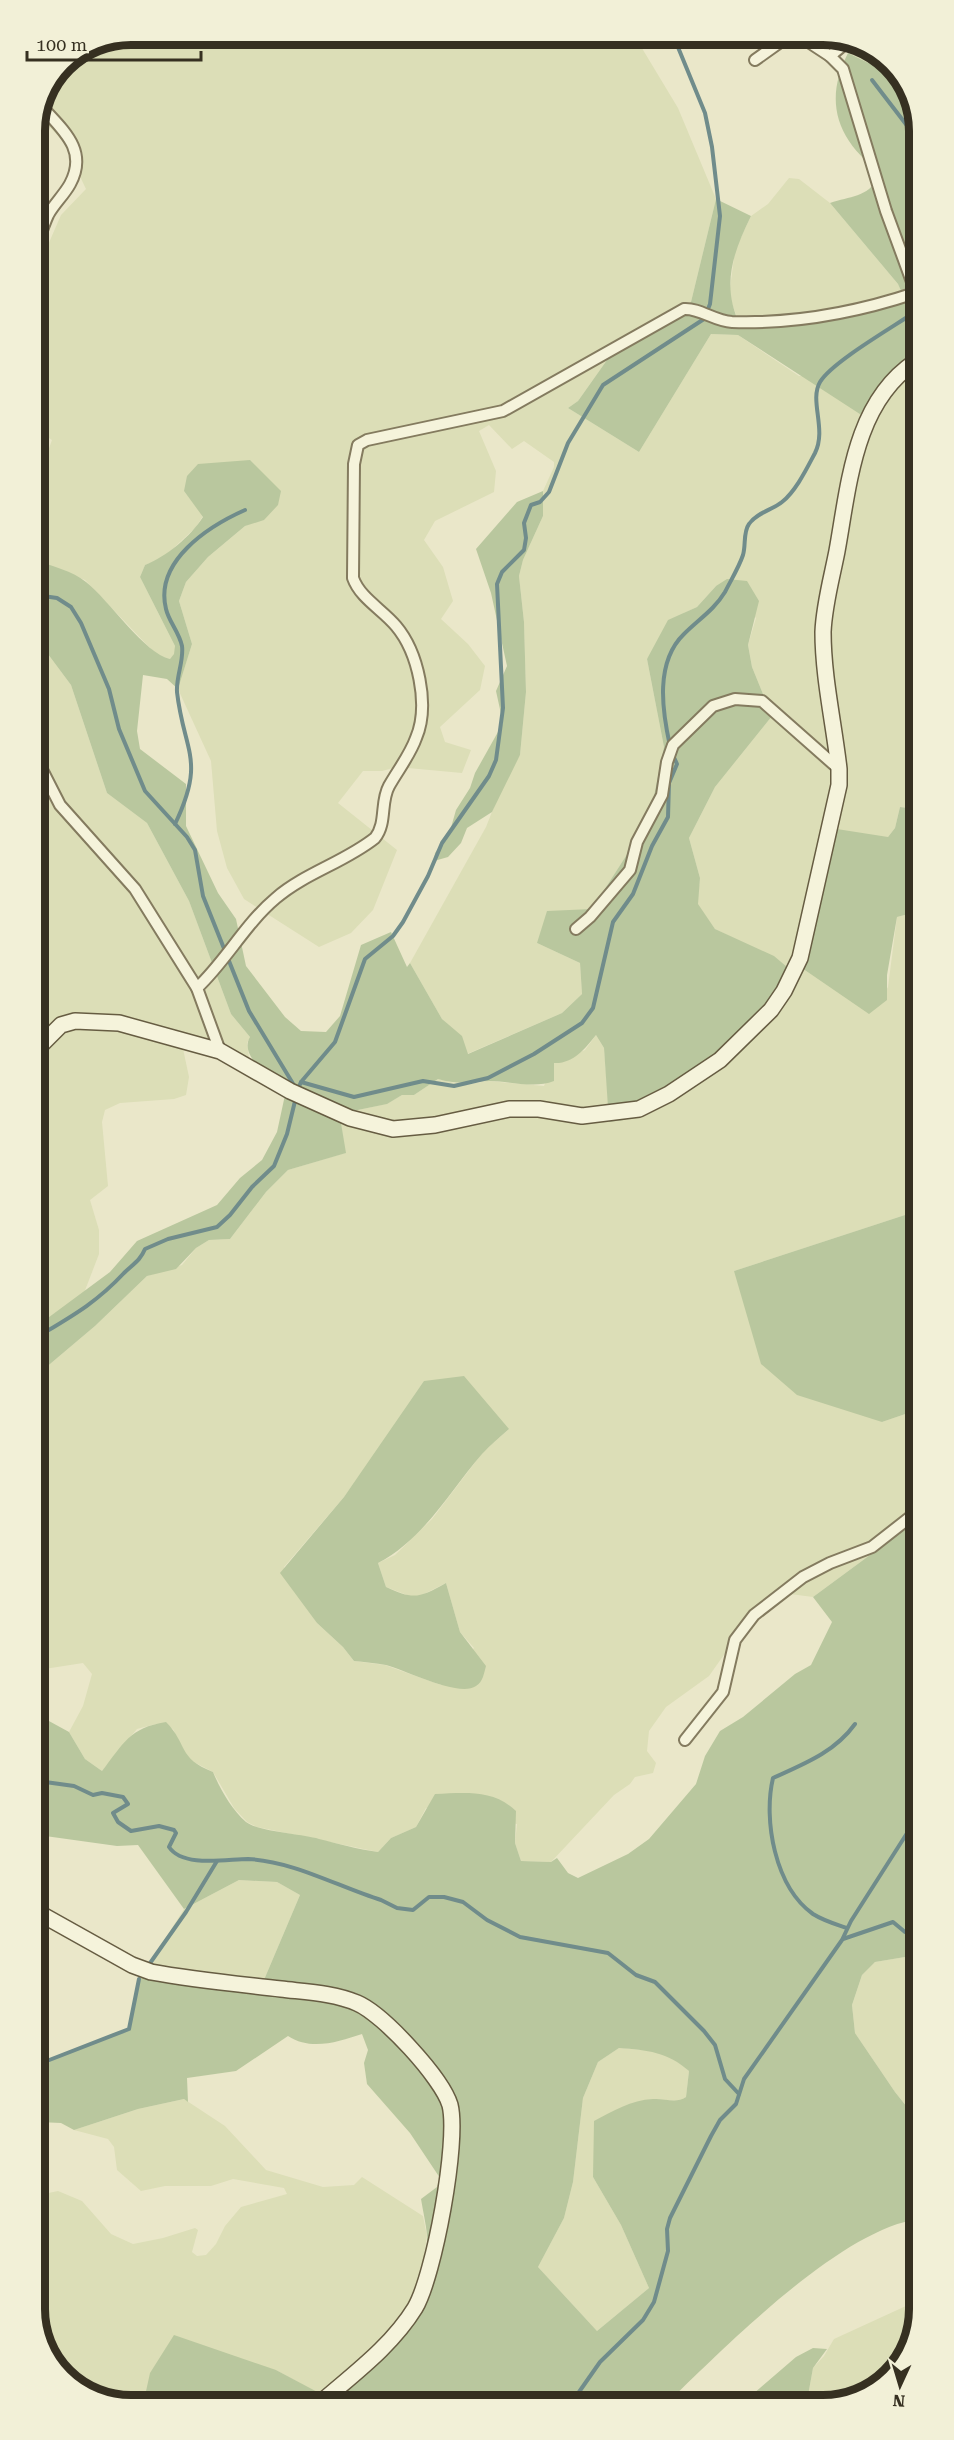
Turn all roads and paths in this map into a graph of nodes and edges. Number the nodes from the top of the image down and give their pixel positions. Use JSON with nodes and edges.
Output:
{"nodes":[{"id":1,"x":776,"y":45,"type":"edge"},
{"id":2,"x":813,"y":45,"type":"edge"},
{"id":3,"x":841,"y":48,"type":"edge"},
{"id":4,"x":830,"y":56,"type":"junction"},
{"id":5,"x":755,"y":60,"type":"dead end"},
{"id":6,"x":47,"y":113,"type":"edge"},
{"id":7,"x":45,"y":224,"type":"edge"},
{"id":8,"x":909,"y":274,"type":"edge"},
{"id":9,"x":909,"y":293,"type":"edge"},
{"id":10,"x":909,"y":367,"type":"edge"},
{"id":11,"x":839,"y":769,"type":"junction"},
{"id":12,"x":45,"y":776,"type":"edge"},
{"id":13,"x":576,"y":929,"type":"dead end"},
{"id":14,"x":197,"y":988,"type":"junction"},
{"id":15,"x":45,"y":1041,"type":"edge"},
{"id":16,"x":220,"y":1051,"type":"junction"},
{"id":17,"x":909,"y":1518,"type":"edge"},
{"id":18,"x":685,"y":1740,"type":"dead end"},
{"id":19,"x":45,"y":1916,"type":"edge"},
{"id":20,"x":329,"y":2395,"type":"edge"}],
"edges":[{"from":1,"to":5,"type":"street"},
{"from":2,"to":4,"type":"street"},
{"from":3,"to":4,"type":"street"},
{"from":4,"to":8,"type":"street"},
{"from":6,"to":7,"type":"street"},
{"from":9,"to":14,"type":"street"},
{"from":10,"to":11,"type":"street"},
{"from":11,"to":13,"type":"street"},
{"from":11,"to":16,"type":"street"},
{"from":12,"to":14,"type":"street"},
{"from":14,"to":16,"type":"street"},
{"from":15,"to":16,"type":"street"},
{"from":17,"to":18,"type":"street"},
{"from":19,"to":20,"type":"street"}]}
